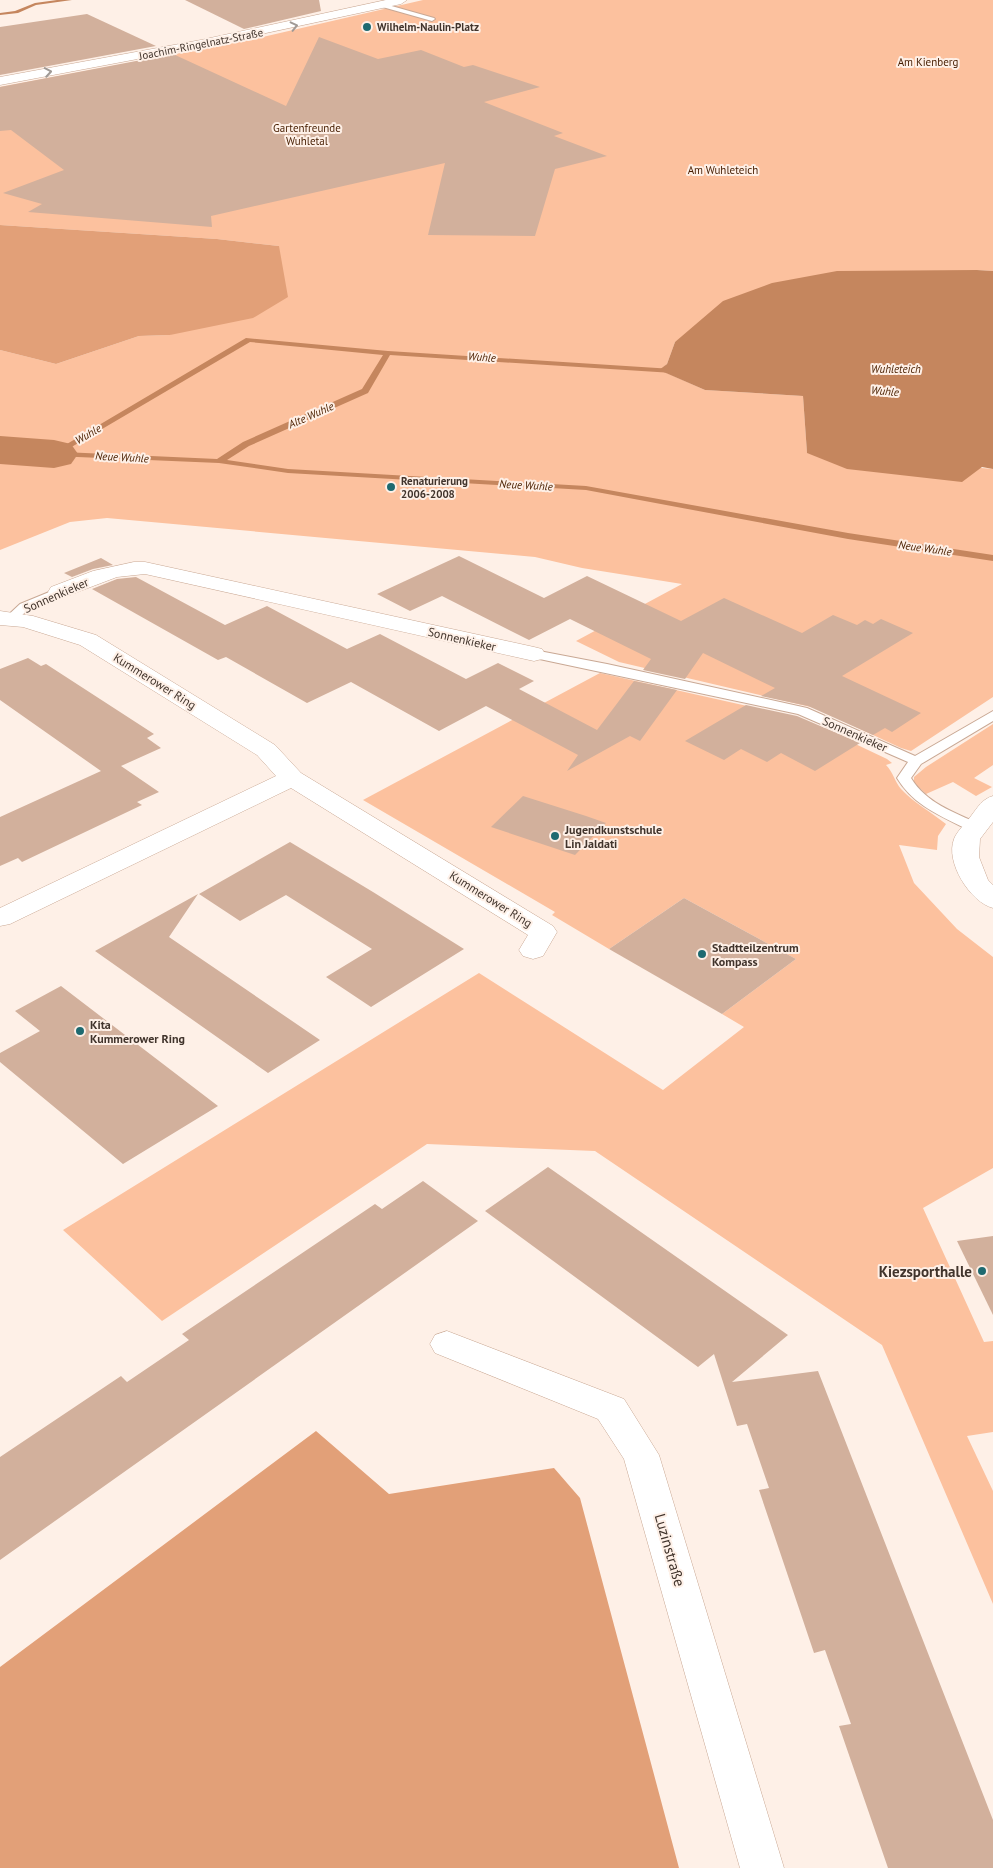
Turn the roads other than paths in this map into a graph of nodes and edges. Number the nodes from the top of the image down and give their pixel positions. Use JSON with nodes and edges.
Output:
{"nodes":[{"id":1,"x":401,"y":0,"type":"edge"},
{"id":2,"x":381,"y":5,"type":"junction"},
{"id":3,"x":432,"y":19,"type":"dead end"},
{"id":4,"x":0,"y":81,"type":"edge"},
{"id":5,"x":59,"y":592,"type":"joint"},
{"id":6,"x":5,"y":618,"type":"edge"},
{"id":7,"x":534,"y":654,"type":"joint"},
{"id":8,"x":993,"y":715,"type":"edge"},
{"id":9,"x":916,"y":761,"type":"junction"},
{"id":10,"x":292,"y":778,"type":"junction"},
{"id":11,"x":993,"y":804,"type":"edge"},
{"id":12,"x":974,"y":827,"type":"junction"},
{"id":13,"x":993,"y":900,"type":"edge"},
{"id":14,"x":0,"y":918,"type":"edge"},
{"id":15,"x":533,"y":950,"type":"dead end"},
{"id":16,"x":447,"y":1344,"type":"dead end"},
{"id":17,"x":762,"y":1868,"type":"edge"}],
"edges":[{"from":1,"to":2,"type":"street","name":"Joachim-Ringelnatz-Straße"},
{"from":2,"to":3,"type":"lane"},
{"from":4,"to":2,"type":"street","name":"Joachim-Ringelnatz-Straße","one_way":true},
{"from":5,"to":6,"type":"lane","name":"Sonnenkieker"},
{"from":5,"to":7,"type":"street","name":"Sonnenkieker"},
{"from":6,"to":10,"type":"street","name":"Kummerower Ring"},
{"from":7,"to":9,"type":"lane","name":"Sonnenkieker"},
{"from":8,"to":9,"type":"lane"},
{"from":9,"to":12,"type":"lane"},
{"from":10,"to":14,"type":"street"},
{"from":10,"to":15,"type":"street","name":"Kummerower Ring"},
{"from":11,"to":12,"type":"street"},
{"from":12,"to":13,"type":"street"},
{"from":16,"to":17,"type":"street","name":"Luzinstraße"}]}
